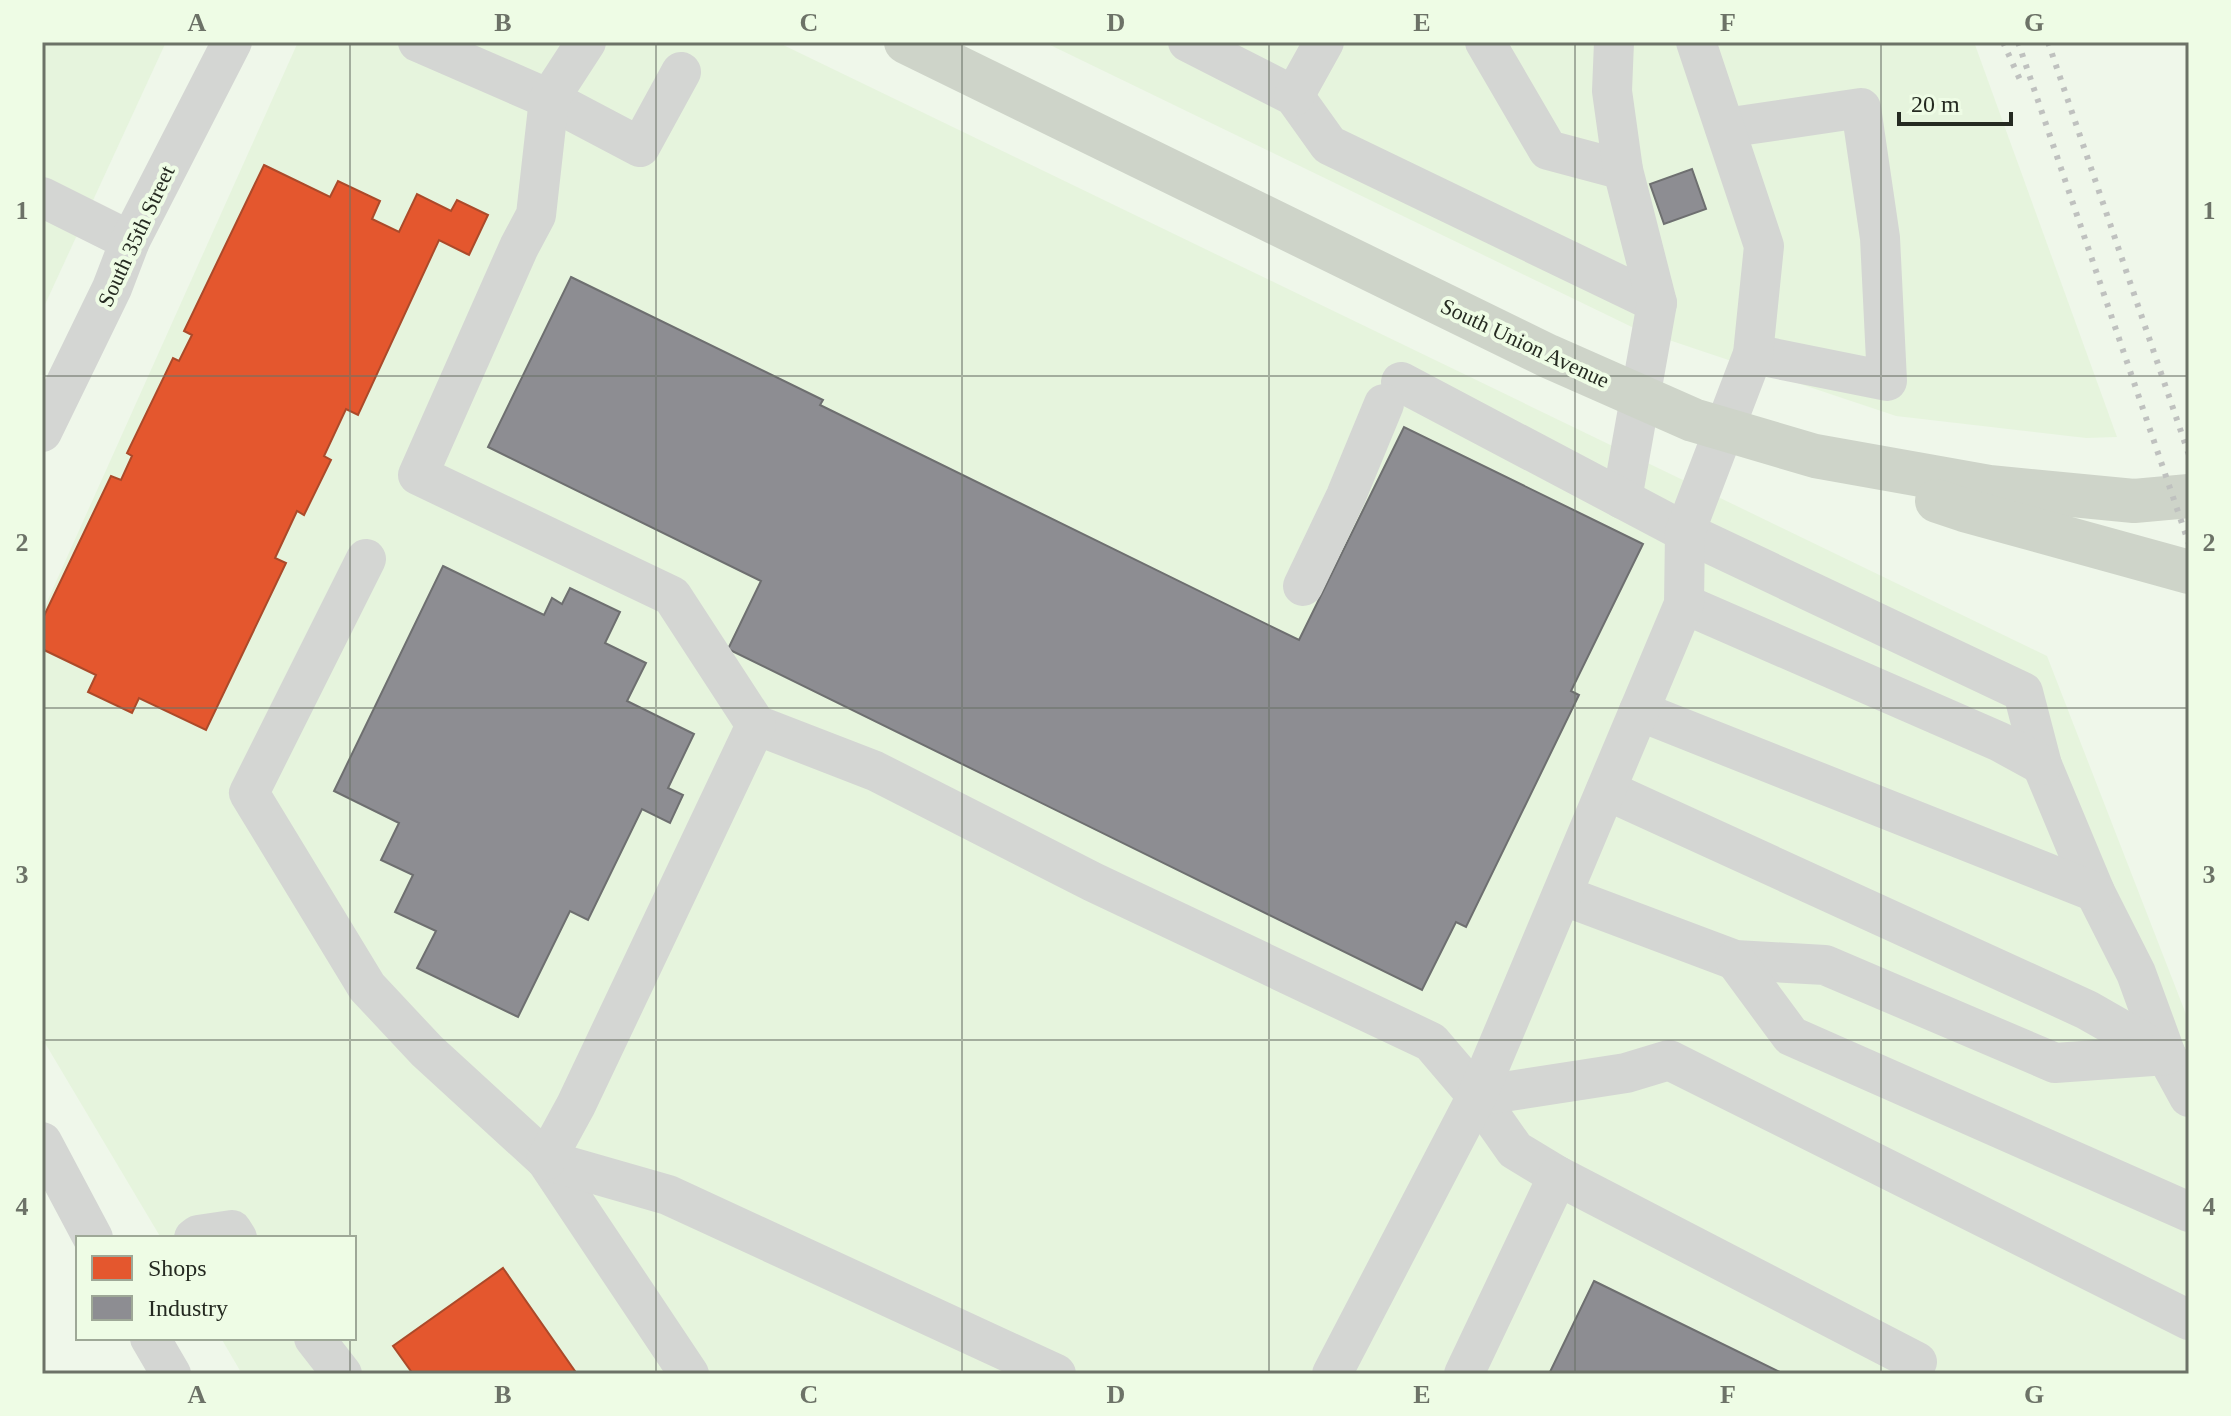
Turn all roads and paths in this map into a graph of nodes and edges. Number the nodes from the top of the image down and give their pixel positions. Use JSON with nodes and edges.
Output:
{"nodes":[{"id":1,"x":232,"y":42,"type":"edge"},
{"id":2,"x":418,"y":42,"type":"edge"},
{"id":3,"x":586,"y":42,"type":"edge"},
{"id":4,"x":906,"y":42,"type":"edge"},
{"id":5,"x":1188,"y":42,"type":"edge"},
{"id":6,"x":1324,"y":42,"type":"edge"},
{"id":7,"x":1485,"y":42,"type":"edge"},
{"id":8,"x":1614,"y":42,"type":"edge"},
{"id":9,"x":1696,"y":42,"type":"edge"},
{"id":10,"x":681,"y":72,"type":"dead end"},
{"id":11,"x":1294,"y":96,"type":"junction"},
{"id":12,"x":549,"y":99,"type":"junction"},
{"id":13,"x":1725,"y":128,"type":"junction"},
{"id":14,"x":1623,"y":170,"type":"junction"},
{"id":15,"x":42,"y":197,"type":"edge"},
{"id":16,"x":130,"y":241,"type":"junction"},
{"id":17,"x":1657,"y":303,"type":"junction"},
{"id":18,"x":1753,"y":354,"type":"junction"},
{"id":19,"x":42,"y":432,"type":"edge"},
{"id":20,"x":1815,"y":456,"type":"junction"},
{"id":21,"x":2189,"y":496,"type":"edge"},
{"id":22,"x":1622,"y":499,"type":"junction"},
{"id":23,"x":1685,"y":532,"type":"junction"},
{"id":24,"x":366,"y":559,"type":"dead end"},
{"id":25,"x":2189,"y":572,"type":"edge"},
{"id":26,"x":1303,"y":586,"type":"dead end"},
{"id":27,"x":1684,"y":604,"type":"junction"},
{"id":28,"x":1639,"y":711,"type":"junction"},
{"id":29,"x":756,"y":725,"type":"junction"},
{"id":30,"x":2042,"y":765,"type":"junction"},
{"id":31,"x":1606,"y":790,"type":"junction"},
{"id":32,"x":2095,"y":892,"type":"junction"},
{"id":33,"x":1562,"y":895,"type":"junction"},
{"id":34,"x":1735,"y":960,"type":"junction"},
{"id":35,"x":2166,"y":1055,"type":"junction"},
{"id":36,"x":1477,"y":1096,"type":"junction"},
{"id":37,"x":2189,"y":1097,"type":"edge"},
{"id":38,"x":42,"y":1142,"type":"edge"},
{"id":39,"x":546,"y":1160,"type":"junction"},
{"id":40,"x":1558,"y":1176,"type":"junction"},
{"id":41,"x":2189,"y":1212,"type":"edge"},
{"id":42,"x":92,"y":1236,"type":"edge"},
{"id":43,"x":197,"y":1236,"type":"edge"},
{"id":44,"x":236,"y":1236,"type":"edge"},
{"id":45,"x":2189,"y":1320,"type":"edge"},
{"id":46,"x":151,"y":1340,"type":"edge"},
{"id":47,"x":316,"y":1340,"type":"edge"},
{"id":48,"x":171,"y":1374,"type":"edge"},
{"id":49,"x":342,"y":1374,"type":"edge"},
{"id":50,"x":689,"y":1374,"type":"edge"},
{"id":51,"x":1056,"y":1374,"type":"edge"},
{"id":52,"x":1332,"y":1374,"type":"edge"},
{"id":53,"x":1464,"y":1374,"type":"edge"},
{"id":54,"x":1911,"y":1374,"type":"edge"}],
"edges":[{"from":1,"to":16,"type":"street","name":"South 35th Street"},
{"from":2,"to":12,"type":"street"},
{"from":3,"to":12,"type":"street"},
{"from":4,"to":20,"type":"main road","name":"South Union Avenue"},
{"from":5,"to":11,"type":"street"},
{"from":6,"to":11,"type":"street"},
{"from":7,"to":14,"type":"street"},
{"from":8,"to":14,"type":"street"},
{"from":9,"to":13,"type":"street"},
{"from":10,"to":12,"type":"street"},
{"from":11,"to":17,"type":"street"},
{"from":12,"to":29,"type":"street"},
{"from":13,"to":18,"type":"street"},
{"from":13,"to":18,"type":"street"},
{"from":14,"to":17,"type":"street"},
{"from":15,"to":16,"type":"street"},
{"from":16,"to":19,"type":"street","name":"South 35th Street"},
{"from":17,"to":22,"type":"street"},
{"from":18,"to":23,"type":"street"},
{"from":20,"to":21,"type":"main road","name":"South Union Avenue"},
{"from":20,"to":25,"type":"main road"},
{"from":22,"to":23,"type":"street"},
{"from":22,"to":26,"type":"street"},
{"from":23,"to":27,"type":"street"},
{"from":23,"to":30,"type":"street"},
{"from":24,"to":39,"type":"street"},
{"from":27,"to":28,"type":"street"},
{"from":27,"to":30,"type":"street"},
{"from":28,"to":31,"type":"street"},
{"from":28,"to":32,"type":"street"},
{"from":29,"to":36,"type":"street"},
{"from":29,"to":39,"type":"street"},
{"from":30,"to":32,"type":"street"},
{"from":31,"to":33,"type":"street"},
{"from":31,"to":35,"type":"street"},
{"from":32,"to":35,"type":"street"},
{"from":33,"to":34,"type":"street"},
{"from":33,"to":36,"type":"street"},
{"from":34,"to":35,"type":"street"},
{"from":34,"to":41,"type":"street"},
{"from":35,"to":37,"type":"street"},
{"from":36,"to":40,"type":"street"},
{"from":36,"to":45,"type":"street"},
{"from":36,"to":52,"type":"street"},
{"from":38,"to":42,"type":"street"},
{"from":39,"to":50,"type":"street"},
{"from":39,"to":51,"type":"street"},
{"from":40,"to":53,"type":"street"},
{"from":40,"to":54,"type":"street"},
{"from":43,"to":44,"type":"street"},
{"from":46,"to":48,"type":"street"},
{"from":47,"to":49,"type":"street"}]}
